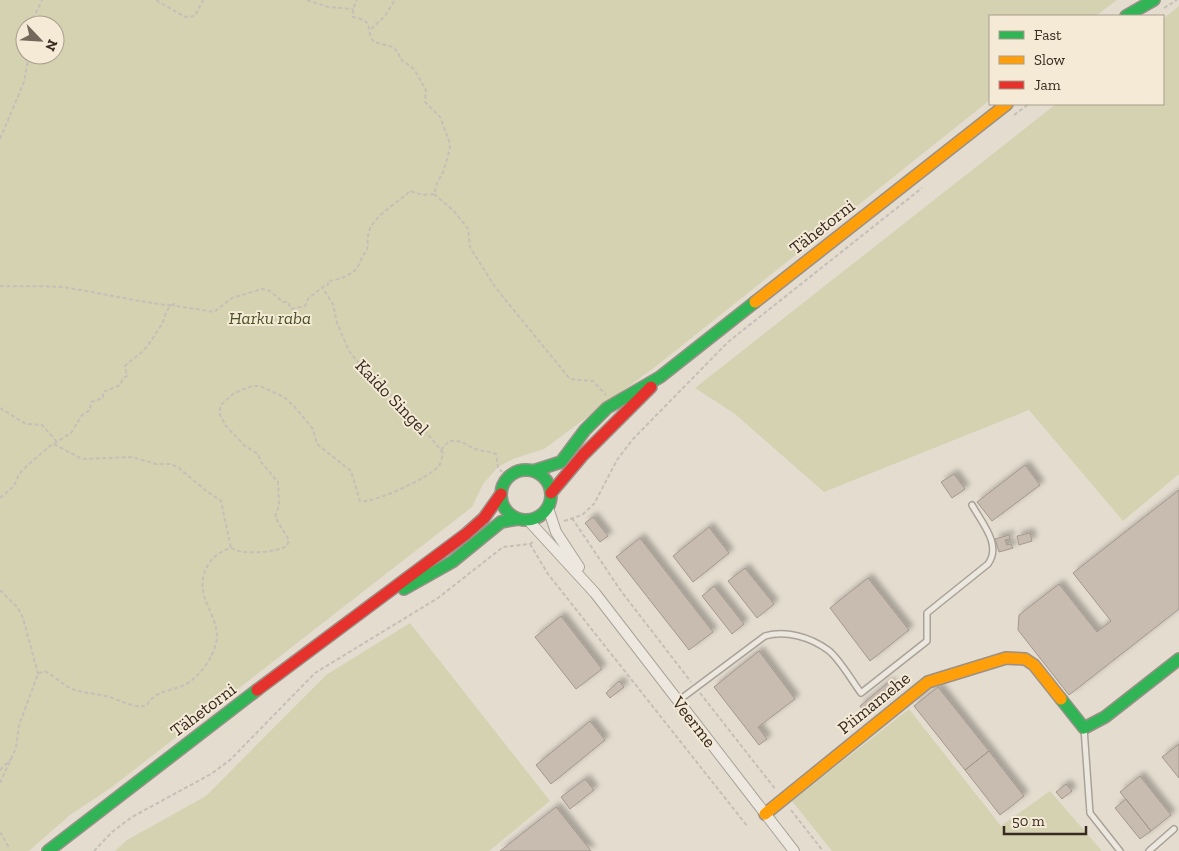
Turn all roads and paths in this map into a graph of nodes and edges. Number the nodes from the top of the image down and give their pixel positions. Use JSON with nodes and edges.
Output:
{"nodes":[{"id":1,"x":42,"y":0,"type":"edge"},
{"id":2,"x":156,"y":0,"type":"edge"},
{"id":3,"x":203,"y":0,"type":"edge"},
{"id":4,"x":307,"y":0,"type":"edge"},
{"id":5,"x":358,"y":0,"type":"edge"},
{"id":6,"x":395,"y":0,"type":"edge"},
{"id":7,"x":1135,"y":0,"type":"edge"},
{"id":8,"x":1154,"y":0,"type":"edge"},
{"id":9,"x":352,"y":9,"type":"junction"},
{"id":10,"x":35,"y":15,"type":"edge"},
{"id":11,"x":1117,"y":15,"type":"edge"},
{"id":12,"x":1128,"y":15,"type":"edge"},
{"id":13,"x":370,"y":29,"type":"junction"},
{"id":14,"x":27,"y":65,"type":"edge"},
{"id":15,"x":1006,"y":105,"type":"edge"},
{"id":16,"x":0,"y":139,"type":"edge"},
{"id":17,"x":434,"y":194,"type":"junction"},
{"id":18,"x":0,"y":286,"type":"edge"},
{"id":19,"x":322,"y":287,"type":"junction"},
{"id":20,"x":170,"y":306,"type":"junction"},
{"id":21,"x":660,"y":377,"type":"junction"},
{"id":22,"x":611,"y":400,"type":"dead end"},
{"id":23,"x":0,"y":408,"type":"edge"},
{"id":24,"x":58,"y":441,"type":"junction"},
{"id":25,"x":53,"y":444,"type":"junction"},
{"id":26,"x":441,"y":450,"type":"junction"},
{"id":27,"x":502,"y":472,"type":"dead end"},
{"id":28,"x":534,"y":472,"type":"junction"},
{"id":29,"x":551,"y":493,"type":"junction"},
{"id":30,"x":501,"y":494,"type":"junction"},
{"id":31,"x":0,"y":498,"type":"edge"},
{"id":32,"x":972,"y":505,"type":"dead end"},
{"id":33,"x":548,"y":508,"type":"junction"},
{"id":34,"x":523,"y":520,"type":"junction"},
{"id":35,"x":530,"y":544,"type":"dead end"},
{"id":36,"x":231,"y":548,"type":"junction"},
{"id":37,"x":0,"y":590,"type":"edge"},
{"id":38,"x":595,"y":594,"type":"junction"},
{"id":39,"x":381,"y":599,"type":"junction"},
{"id":40,"x":1179,"y":659,"type":"edge"},
{"id":41,"x":38,"y":674,"type":"junction"},
{"id":42,"x":678,"y":701,"type":"junction"},
{"id":43,"x":1084,"y":728,"type":"junction"},
{"id":44,"x":12,"y":759,"type":"junction"},
{"id":45,"x":0,"y":770,"type":"edge"},
{"id":46,"x":0,"y":783,"type":"edge"},
{"id":47,"x":765,"y":814,"type":"junction"},
{"id":48,"x":748,"y":826,"type":"dead end"},
{"id":49,"x":1174,"y":830,"type":"dead end"},
{"id":50,"x":0,"y":832,"type":"edge"},
{"id":51,"x":10,"y":849,"type":"dead end"},
{"id":52,"x":48,"y":851,"type":"edge"},
{"id":53,"x":794,"y":851,"type":"edge"},
{"id":54,"x":1120,"y":851,"type":"edge"},
{"id":55,"x":1149,"y":851,"type":"edge"}],
"edges":[{"from":1,"to":10,"type":"path"},
{"from":2,"to":3,"type":"path"},
{"from":4,"to":9,"type":"path"},
{"from":5,"to":9,"type":"path"},
{"from":6,"to":13,"type":"path"},
{"from":7,"to":11,"type":"street"},
{"from":8,"to":12,"type":"street"},
{"from":9,"to":13,"type":"path"},
{"from":13,"to":17,"type":"path"},
{"from":14,"to":16,"type":"path"},
{"from":15,"to":21,"type":"street","name":"Tähetorni"},
{"from":17,"to":19,"type":"path"},
{"from":17,"to":22,"type":"path"},
{"from":18,"to":20,"type":"path"},
{"from":19,"to":20,"type":"path"},
{"from":19,"to":26,"type":"path","name":"Kaido Singel"},
{"from":20,"to":24,"type":"path"},
{"from":21,"to":28,"type":"street","name":"Tähetorni"},
{"from":21,"to":29,"type":"street","name":"Tähetorni"},
{"from":23,"to":24,"type":"path"},
{"from":24,"to":25,"type":"path"},
{"from":25,"to":31,"type":"path"},
{"from":25,"to":36,"type":"path"},
{"from":26,"to":27,"type":"path","name":"Kaido Singel"},
{"from":26,"to":36,"type":"path","name":"Kaido Singel"},
{"from":28,"to":29,"type":"street"},
{"from":28,"to":30,"type":"street"},
{"from":29,"to":33,"type":"street"},
{"from":30,"to":34,"type":"street"},
{"from":30,"to":39,"type":"street","name":"Tähetorni"},
{"from":32,"to":42,"type":"lane"},
{"from":33,"to":34,"type":"street"},
{"from":33,"to":38,"type":"street","name":"Veerme"},
{"from":34,"to":38,"type":"street","name":"Veerme"},
{"from":34,"to":39,"type":"street","name":"Tähetorni"},
{"from":35,"to":48,"type":"path"},
{"from":36,"to":41,"type":"path"},
{"from":37,"to":41,"type":"path"},
{"from":38,"to":42,"type":"street","name":"Veerme"},
{"from":39,"to":52,"type":"street","name":"Tähetorni"},
{"from":40,"to":43,"type":"street"},
{"from":41,"to":44,"type":"path"},
{"from":42,"to":47,"type":"street","name":"Veerme"},
{"from":43,"to":47,"type":"street","name":"Piimamehe"},
{"from":43,"to":54,"type":"lane"},
{"from":44,"to":45,"type":"path"},
{"from":44,"to":46,"type":"path"},
{"from":47,"to":53,"type":"street","name":"Veerme"},
{"from":49,"to":55,"type":"lane"},
{"from":50,"to":51,"type":"path"}]}
